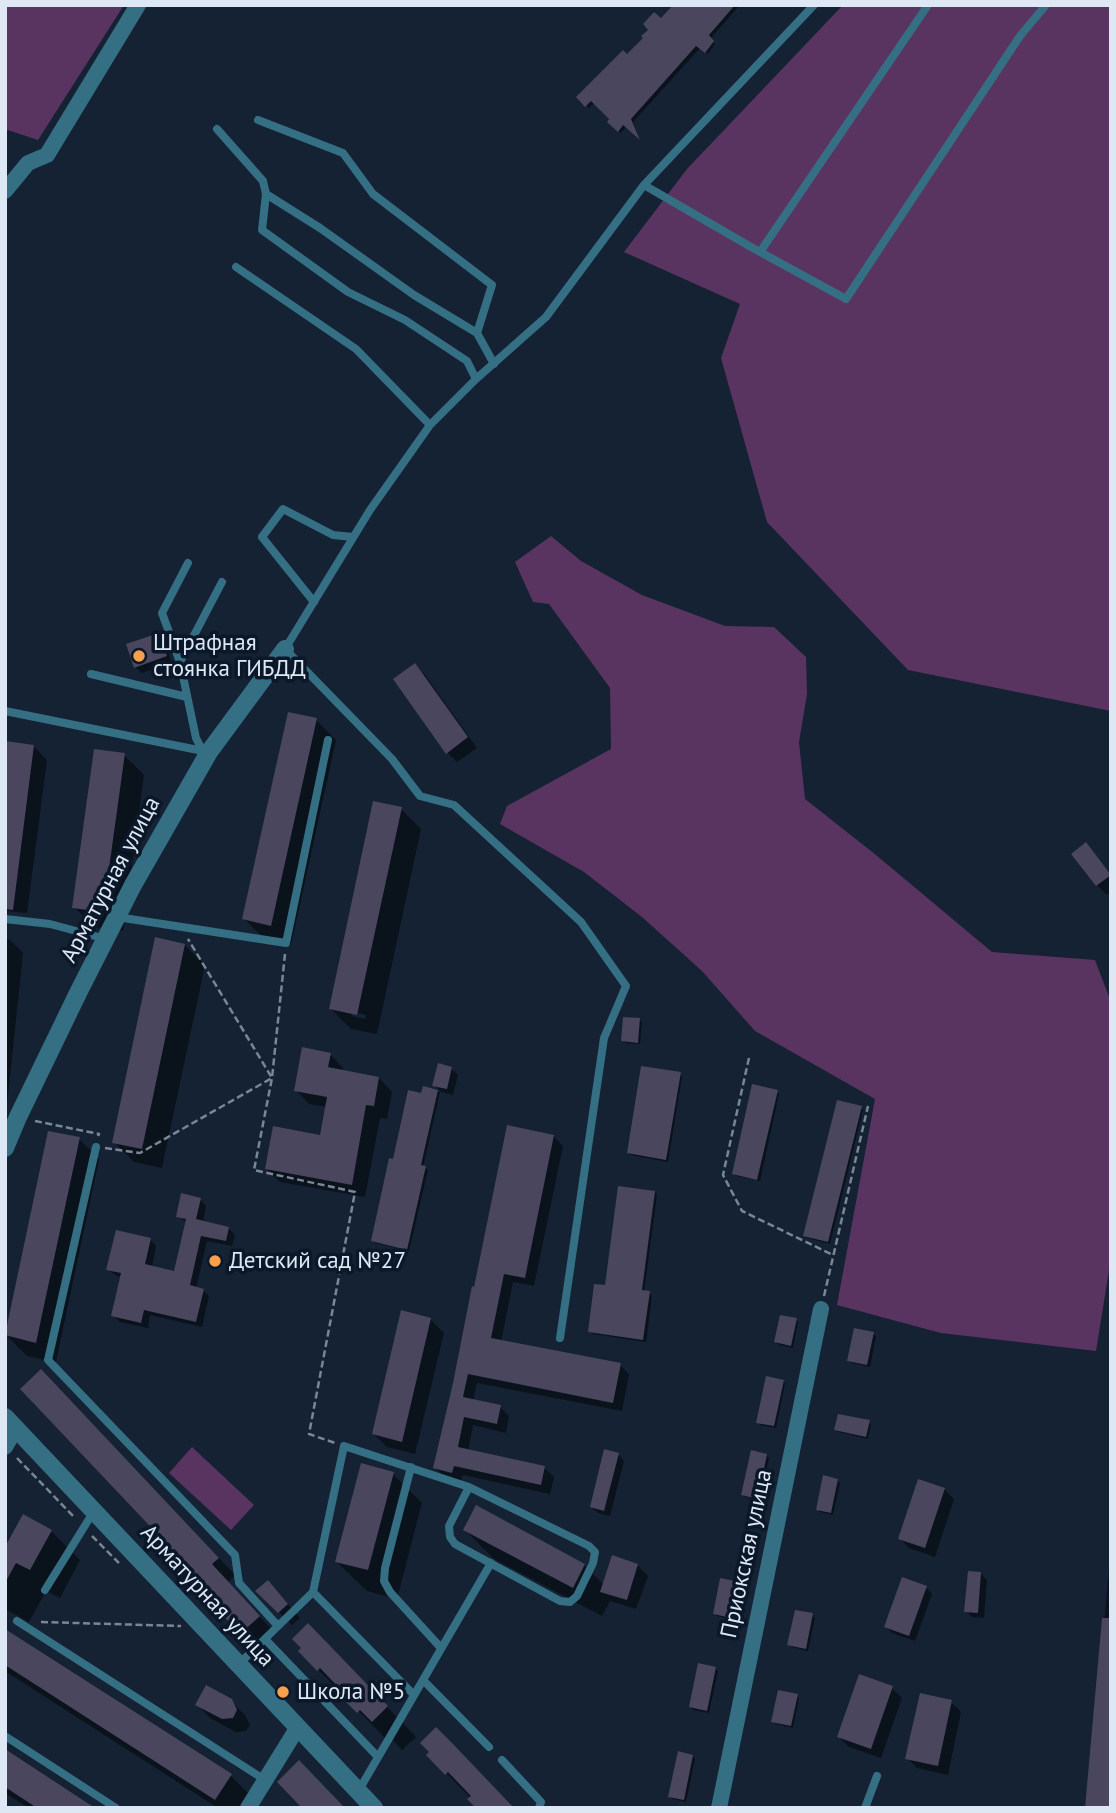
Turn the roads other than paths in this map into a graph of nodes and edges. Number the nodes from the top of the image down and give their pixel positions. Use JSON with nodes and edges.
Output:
{"nodes":[{"id":1,"x":138,"y":5,"type":"edge"},
{"id":2,"x":814,"y":5,"type":"edge"},
{"id":3,"x":928,"y":5,"type":"edge"},
{"id":4,"x":1045,"y":5,"type":"edge"},
{"id":5,"x":258,"y":120,"type":"dead end"},
{"id":6,"x":217,"y":129,"type":"dead end"},
{"id":7,"x":644,"y":185,"type":"junction"},
{"id":8,"x":5,"y":191,"type":"edge"},
{"id":9,"x":266,"y":194,"type":"junction"},
{"id":10,"x":760,"y":252,"type":"junction"},
{"id":11,"x":236,"y":267,"type":"dead end"},
{"id":12,"x":477,"y":333,"type":"junction"},
{"id":13,"x":494,"y":364,"type":"junction"},
{"id":14,"x":476,"y":379,"type":"junction"},
{"id":15,"x":430,"y":425,"type":"junction"},
{"id":16,"x":353,"y":537,"type":"junction"},
{"id":17,"x":188,"y":563,"type":"dead end"},
{"id":18,"x":222,"y":582,"type":"dead end"},
{"id":19,"x":314,"y":602,"type":"junction"},
{"id":20,"x":285,"y":649,"type":"junction"},
{"id":21,"x":180,"y":662,"type":"junction"},
{"id":22,"x":90,"y":674,"type":"dead end"},
{"id":23,"x":187,"y":696,"type":"junction"},
{"id":24,"x":5,"y":711,"type":"edge"},
{"id":25,"x":328,"y":740,"type":"dead end"},
{"id":26,"x":209,"y":752,"type":"junction"},
{"id":27,"x":117,"y":917,"type":"junction"},
{"id":28,"x":5,"y":919,"type":"edge"},
{"id":29,"x":106,"y":939,"type":"junction"},
{"id":30,"x":12,"y":1116,"type":"edge"},
{"id":31,"x":96,"y":1147,"type":"road end"},
{"id":32,"x":5,"y":1148,"type":"edge"},
{"id":33,"x":821,"y":1309,"type":"road end"},
{"id":34,"x":560,"y":1338,"type":"dead end"},
{"id":35,"x":11,"y":1423,"type":"edge"},
{"id":36,"x":5,"y":1447,"type":"edge"},
{"id":37,"x":411,"y":1467,"type":"junction"},
{"id":38,"x":469,"y":1486,"type":"junction"},
{"id":39,"x":94,"y":1511,"type":"junction"},
{"id":40,"x":491,"y":1563,"type":"junction"},
{"id":41,"x":45,"y":1590,"type":"dead end"},
{"id":42,"x":313,"y":1592,"type":"junction"},
{"id":43,"x":17,"y":1621,"type":"road end"},
{"id":44,"x":278,"y":1626,"type":"junction"},
{"id":45,"x":265,"y":1639,"type":"junction"},
{"id":46,"x":441,"y":1648,"type":"junction"},
{"id":47,"x":239,"y":1665,"type":"junction"},
{"id":48,"x":423,"y":1680,"type":"junction"},
{"id":49,"x":414,"y":1695,"type":"junction"},
{"id":50,"x":298,"y":1727,"type":"junction"},
{"id":51,"x":5,"y":1736,"type":"edge"},
{"id":52,"x":489,"y":1747,"type":"dead end"},
{"id":53,"x":378,"y":1758,"type":"junction"},
{"id":54,"x":502,"y":1760,"type":"dead end"},
{"id":55,"x":877,"y":1776,"type":"dead end"},
{"id":56,"x":265,"y":1780,"type":"junction"},
{"id":57,"x":359,"y":1791,"type":"junction"},
{"id":58,"x":116,"y":1808,"type":"edge"},
{"id":59,"x":248,"y":1808,"type":"edge"},
{"id":60,"x":374,"y":1808,"type":"edge"},
{"id":61,"x":539,"y":1808,"type":"edge"},
{"id":62,"x":719,"y":1808,"type":"edge"},
{"id":63,"x":865,"y":1808,"type":"edge"}],
"edges":[{"from":1,"to":8,"type":"street"},
{"from":2,"to":7,"type":"lane"},
{"from":3,"to":10,"type":"lane"},
{"from":4,"to":10,"type":"lane"},
{"from":5,"to":12,"type":"lane"},
{"from":6,"to":9,"type":"lane"},
{"from":7,"to":10,"type":"lane"},
{"from":7,"to":13,"type":"lane"},
{"from":9,"to":12,"type":"lane"},
{"from":9,"to":14,"type":"lane"},
{"from":11,"to":15,"type":"lane"},
{"from":12,"to":13,"type":"lane"},
{"from":13,"to":14,"type":"lane"},
{"from":14,"to":15,"type":"lane"},
{"from":15,"to":16,"type":"lane"},
{"from":16,"to":19,"type":"lane"},
{"from":16,"to":19,"type":"lane"},
{"from":17,"to":21,"type":"lane"},
{"from":18,"to":21,"type":"lane"},
{"from":19,"to":20,"type":"lane"},
{"from":20,"to":26,"type":"street","name":"Арматурная улица"},
{"from":20,"to":34,"type":"lane"},
{"from":21,"to":23,"type":"lane"},
{"from":22,"to":23,"type":"lane"},
{"from":23,"to":26,"type":"lane"},
{"from":24,"to":26,"type":"lane"},
{"from":25,"to":27,"type":"lane"},
{"from":26,"to":27,"type":"street","name":"Арматурная улица"},
{"from":27,"to":29,"type":"street","name":"Арматурная улица"},
{"from":28,"to":29,"type":"lane"},
{"from":29,"to":30,"type":"street","name":"Арматурная улица"},
{"from":30,"to":32,"type":"street","name":"Арматурная улица"},
{"from":31,"to":44,"type":"lane"},
{"from":33,"to":62,"type":"street","name":"Приокская улица"},
{"from":35,"to":36,"type":"street"},
{"from":35,"to":39,"type":"street","name":"Арматурная улица"},
{"from":37,"to":38,"type":"lane"},
{"from":37,"to":42,"type":"lane"},
{"from":37,"to":46,"type":"lane"},
{"from":38,"to":40,"type":"lane"},
{"from":38,"to":40,"type":"lane"},
{"from":39,"to":41,"type":"lane"},
{"from":39,"to":47,"type":"street","name":"Арматурная улица"},
{"from":40,"to":46,"type":"lane"},
{"from":42,"to":44,"type":"lane"},
{"from":42,"to":49,"type":"lane"},
{"from":43,"to":56,"type":"lane"},
{"from":44,"to":45,"type":"lane"},
{"from":45,"to":47,"type":"lane"},
{"from":45,"to":53,"type":"lane"},
{"from":46,"to":48,"type":"lane"},
{"from":47,"to":50,"type":"street","name":"Арматурная улица"},
{"from":48,"to":49,"type":"lane"},
{"from":48,"to":52,"type":"lane"},
{"from":49,"to":53,"type":"lane"},
{"from":50,"to":56,"type":"street"},
{"from":50,"to":57,"type":"street","name":"Арматурная улица"},
{"from":51,"to":58,"type":"lane"},
{"from":53,"to":57,"type":"lane"},
{"from":54,"to":61,"type":"lane"},
{"from":55,"to":63,"type":"lane"},
{"from":56,"to":59,"type":"street"},
{"from":57,"to":60,"type":"street","name":"Арматурная улица"}]}
